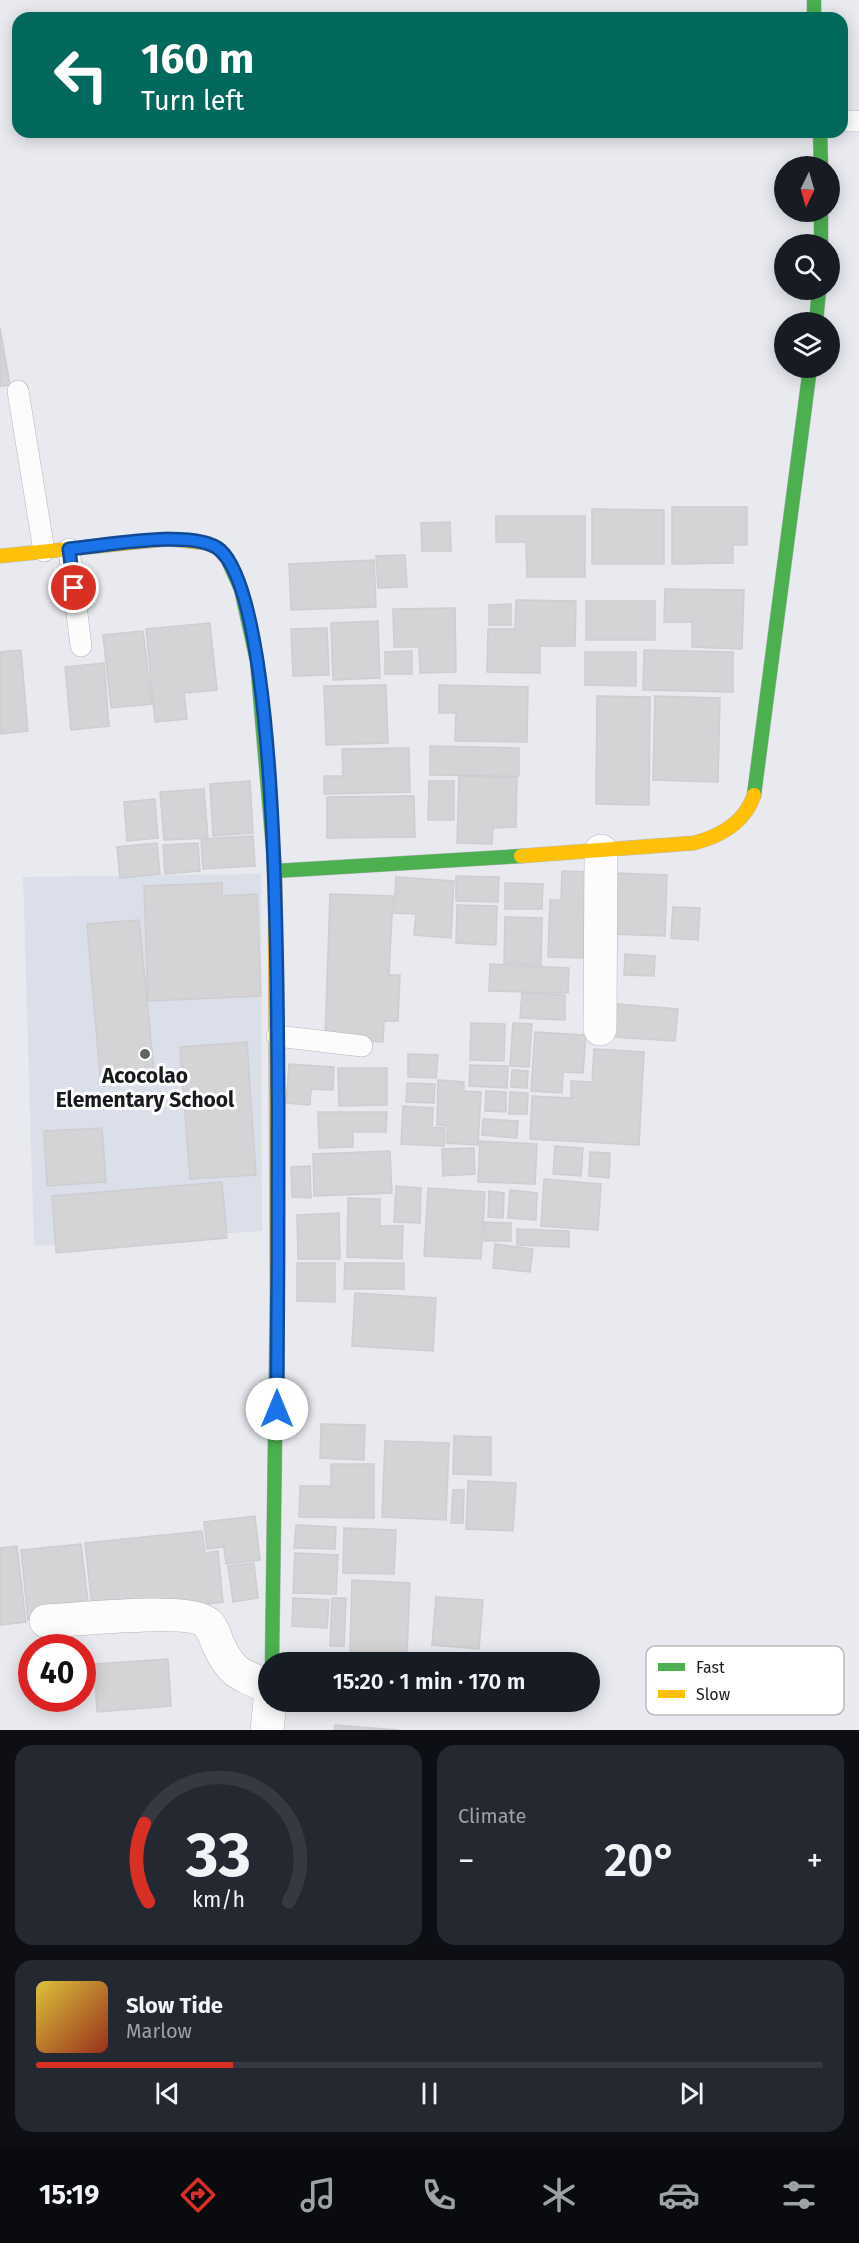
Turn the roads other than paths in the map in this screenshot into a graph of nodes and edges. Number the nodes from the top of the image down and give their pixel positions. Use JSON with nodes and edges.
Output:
{"nodes":[{"id":1,"x":820,"y":138,"type":"edge"},
{"id":2,"x":821,"y":156,"type":"edge"},
{"id":3,"x":809,"y":378,"type":"edge"},
{"id":4,"x":18,"y":391,"type":"dead end"},
{"id":5,"x":69,"y":549,"type":"junction"},
{"id":6,"x":44,"y":551,"type":"junction"},
{"id":7,"x":0,"y":556,"type":"edge"},
{"id":8,"x":81,"y":645,"type":"dead end"},
{"id":9,"x":601,"y":851,"type":"junction"},
{"id":10,"x":275,"y":871,"type":"junction"},
{"id":11,"x":600,"y":1029,"type":"dead end"},
{"id":12,"x":278,"y":1036,"type":"junction"},
{"id":13,"x":362,"y":1046,"type":"dead end"},
{"id":14,"x":46,"y":1621,"type":"dead end"},
{"id":15,"x":272,"y":1652,"type":"edge"},
{"id":16,"x":258,"y":1682,"type":"edge"},
{"id":17,"x":269,"y":1712,"type":"edge"},
{"id":18,"x":267,"y":1730,"type":"edge"}],
"edges":[{"from":1,"to":2,"type":"street"},
{"from":3,"to":9,"type":"street"},
{"from":4,"to":6,"type":"lane"},
{"from":5,"to":6,"type":"street"},
{"from":5,"to":8,"type":"lane"},
{"from":5,"to":10,"type":"street"},
{"from":6,"to":7,"type":"street"},
{"from":9,"to":10,"type":"street"},
{"from":9,"to":11,"type":"street"},
{"from":10,"to":12,"type":"street"},
{"from":12,"to":13,"type":"lane"},
{"from":12,"to":15,"type":"street"},
{"from":14,"to":16,"type":"street"},
{"from":17,"to":18,"type":"street"}]}
